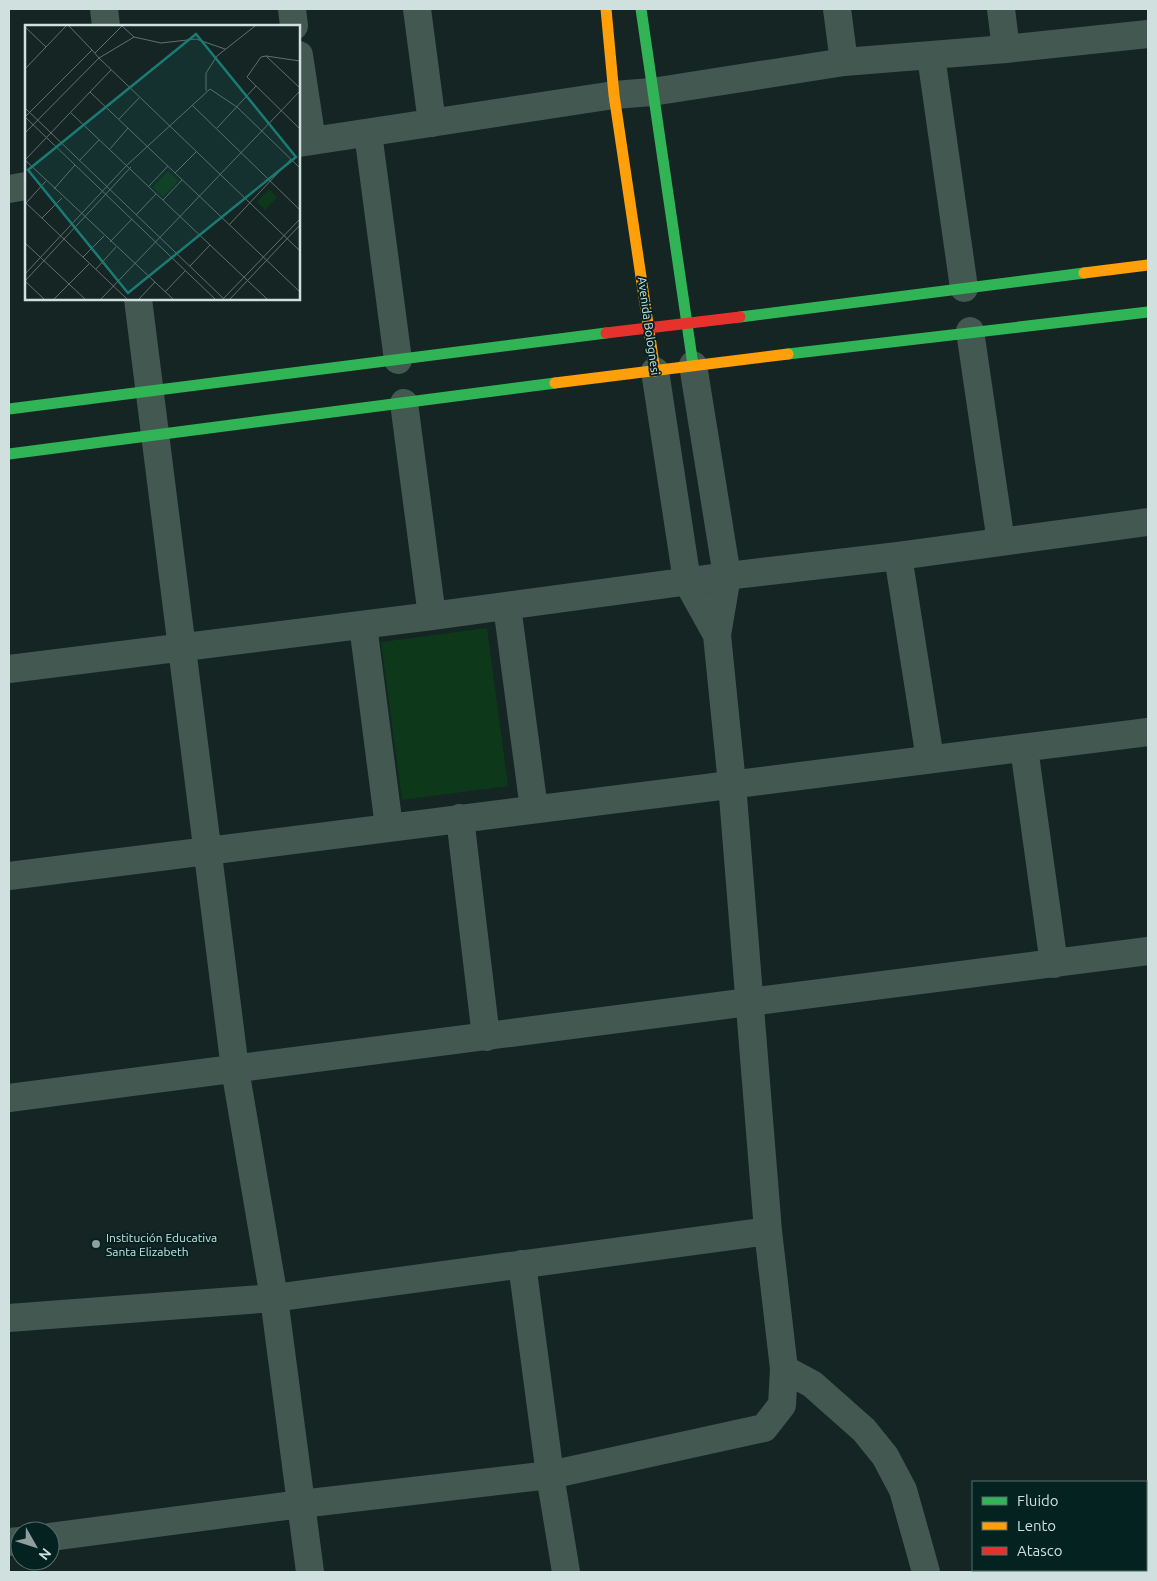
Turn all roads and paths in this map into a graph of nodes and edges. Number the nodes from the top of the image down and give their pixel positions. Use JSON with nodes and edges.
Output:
{"nodes":[{"id":1,"x":104,"y":9,"type":"edge"},
{"id":2,"x":292,"y":9,"type":"edge"},
{"id":3,"x":417,"y":9,"type":"edge"},
{"id":4,"x":606,"y":9,"type":"edge"},
{"id":5,"x":641,"y":9,"type":"edge"},
{"id":6,"x":837,"y":9,"type":"edge"},
{"id":7,"x":1001,"y":9,"type":"edge"},
{"id":8,"x":106,"y":25,"type":"edge"},
{"id":9,"x":294,"y":25,"type":"edge"},
{"id":10,"x":1148,"y":34,"type":"edge"},
{"id":11,"x":1006,"y":49,"type":"junction"},
{"id":12,"x":931,"y":56,"type":"junction"},
{"id":13,"x":844,"y":62,"type":"junction"},
{"id":14,"x":300,"y":69,"type":"edge"},
{"id":15,"x":652,"y":92,"type":"junction"},
{"id":16,"x":614,"y":95,"type":"junction"},
{"id":17,"x":432,"y":123,"type":"junction"},
{"id":18,"x":368,"y":133,"type":"junction"},
{"id":19,"x":305,"y":142,"type":"edge"},
{"id":20,"x":25,"y":186,"type":"edge"},
{"id":21,"x":9,"y":189,"type":"edge"},
{"id":22,"x":1148,"y":265,"type":"edge"},
{"id":23,"x":964,"y":288,"type":"junction"},
{"id":24,"x":138,"y":300,"type":"edge"},
{"id":25,"x":1148,"y":312,"type":"edge"},
{"id":26,"x":688,"y":323,"type":"junction"},
{"id":27,"x":650,"y":329,"type":"junction"},
{"id":28,"x":970,"y":331,"type":"junction"},
{"id":29,"x":398,"y":360,"type":"junction"},
{"id":30,"x":693,"y":365,"type":"junction"},
{"id":31,"x":655,"y":371,"type":"junction"},
{"id":32,"x":149,"y":392,"type":"junction"},
{"id":33,"x":404,"y":403,"type":"junction"},
{"id":34,"x":9,"y":409,"type":"edge"},
{"id":35,"x":155,"y":435,"type":"junction"},
{"id":36,"x":9,"y":454,"type":"edge"},
{"id":37,"x":1148,"y":522,"type":"edge"},
{"id":38,"x":1001,"y":542,"type":"junction"},
{"id":39,"x":898,"y":556,"type":"junction"},
{"id":40,"x":727,"y":576,"type":"junction"},
{"id":41,"x":687,"y":581,"type":"junction"},
{"id":42,"x":507,"y":606,"type":"junction"},
{"id":43,"x":432,"y":616,"type":"junction"},
{"id":44,"x":363,"y":625,"type":"junction"},
{"id":45,"x":717,"y":635,"type":"junction"},
{"id":46,"x":182,"y":648,"type":"junction"},
{"id":47,"x":9,"y":669,"type":"edge"},
{"id":48,"x":1148,"y":732,"type":"edge"},
{"id":49,"x":1024,"y":748,"type":"junction"},
{"id":50,"x":930,"y":759,"type":"junction"},
{"id":51,"x":732,"y":784,"type":"junction"},
{"id":52,"x":534,"y":809,"type":"junction"},
{"id":53,"x":460,"y":818,"type":"junction"},
{"id":54,"x":389,"y":828,"type":"junction"},
{"id":55,"x":208,"y":851,"type":"junction"},
{"id":56,"x":9,"y":876,"type":"edge"},
{"id":57,"x":1148,"y":952,"type":"edge"},
{"id":58,"x":1054,"y":964,"type":"junction"},
{"id":59,"x":749,"y":1002,"type":"junction"},
{"id":60,"x":486,"y":1037,"type":"junction"},
{"id":61,"x":235,"y":1069,"type":"junction"},
{"id":62,"x":9,"y":1098,"type":"edge"},
{"id":63,"x":768,"y":1231,"type":"junction"},
{"id":64,"x":522,"y":1264,"type":"junction"},
{"id":65,"x":274,"y":1298,"type":"junction"},
{"id":66,"x":9,"y":1318,"type":"edge"},
{"id":67,"x":784,"y":1369,"type":"junction"},
{"id":68,"x":550,"y":1475,"type":"junction"},
{"id":69,"x":301,"y":1504,"type":"junction"},
{"id":70,"x":60,"y":1536,"type":"edge"},
{"id":71,"x":310,"y":1572,"type":"edge"},
{"id":72,"x":566,"y":1572,"type":"edge"},
{"id":73,"x":926,"y":1572,"type":"edge"}],
"edges":[{"from":1,"to":8,"type":"street"},
{"from":2,"to":9,"type":"street"},
{"from":3,"to":17,"type":"street"},
{"from":4,"to":16,"type":"street","name":"Avenida Bolognesi"},
{"from":5,"to":15,"type":"street"},
{"from":6,"to":13,"type":"street"},
{"from":7,"to":11,"type":"street"},
{"from":10,"to":11,"type":"street"},
{"from":11,"to":12,"type":"street"},
{"from":12,"to":13,"type":"street"},
{"from":12,"to":23,"type":"street"},
{"from":13,"to":15,"type":"street"},
{"from":14,"to":19,"type":"street"},
{"from":15,"to":16,"type":"street"},
{"from":15,"to":26,"type":"street"},
{"from":16,"to":17,"type":"street"},
{"from":16,"to":27,"type":"street","name":"Avenida Bolognesi"},
{"from":17,"to":18,"type":"street"},
{"from":18,"to":19,"type":"street"},
{"from":18,"to":29,"type":"street"},
{"from":20,"to":21,"type":"street"},
{"from":22,"to":23,"type":"street"},
{"from":23,"to":26,"type":"street"},
{"from":24,"to":32,"type":"street"},
{"from":25,"to":28,"type":"street"},
{"from":26,"to":27,"type":"street"},
{"from":26,"to":30,"type":"street"},
{"from":27,"to":29,"type":"street"},
{"from":27,"to":31,"type":"street","name":"Avenida Bolognesi"},
{"from":28,"to":30,"type":"street"},
{"from":28,"to":38,"type":"street"},
{"from":29,"to":32,"type":"street"},
{"from":30,"to":31,"type":"street"},
{"from":30,"to":40,"type":"street"},
{"from":31,"to":33,"type":"street"},
{"from":31,"to":41,"type":"street","name":"Avenida Bolognesi"},
{"from":32,"to":34,"type":"street"},
{"from":32,"to":35,"type":"street"},
{"from":33,"to":35,"type":"street"},
{"from":33,"to":43,"type":"street"},
{"from":35,"to":36,"type":"street"},
{"from":35,"to":46,"type":"street"},
{"from":37,"to":38,"type":"street"},
{"from":38,"to":39,"type":"street"},
{"from":39,"to":40,"type":"street"},
{"from":39,"to":50,"type":"street"},
{"from":40,"to":41,"type":"street"},
{"from":40,"to":45,"type":"street"},
{"from":41,"to":42,"type":"street"},
{"from":41,"to":45,"type":"street","name":"Avenida Bolognesi"},
{"from":42,"to":43,"type":"street"},
{"from":42,"to":52,"type":"street"},
{"from":43,"to":44,"type":"street"},
{"from":44,"to":46,"type":"street"},
{"from":44,"to":54,"type":"street"},
{"from":45,"to":51,"type":"street"},
{"from":46,"to":47,"type":"street"},
{"from":46,"to":55,"type":"street"},
{"from":48,"to":49,"type":"street"},
{"from":49,"to":50,"type":"street"},
{"from":49,"to":58,"type":"street"},
{"from":50,"to":51,"type":"street"},
{"from":51,"to":52,"type":"street"},
{"from":51,"to":59,"type":"street"},
{"from":52,"to":53,"type":"street"},
{"from":53,"to":54,"type":"street"},
{"from":53,"to":60,"type":"street"},
{"from":54,"to":55,"type":"street"},
{"from":55,"to":56,"type":"street"},
{"from":55,"to":61,"type":"street"},
{"from":57,"to":58,"type":"street"},
{"from":58,"to":59,"type":"street"},
{"from":59,"to":60,"type":"street"},
{"from":59,"to":63,"type":"street"},
{"from":60,"to":61,"type":"street"},
{"from":61,"to":62,"type":"street"},
{"from":61,"to":65,"type":"street"},
{"from":63,"to":64,"type":"street"},
{"from":63,"to":67,"type":"street"},
{"from":64,"to":65,"type":"street"},
{"from":64,"to":68,"type":"street"},
{"from":65,"to":66,"type":"street"},
{"from":65,"to":69,"type":"street"},
{"from":67,"to":68,"type":"street"},
{"from":67,"to":73,"type":"street"},
{"from":68,"to":69,"type":"street"},
{"from":68,"to":72,"type":"street"},
{"from":69,"to":70,"type":"street"},
{"from":69,"to":71,"type":"street"}]}
